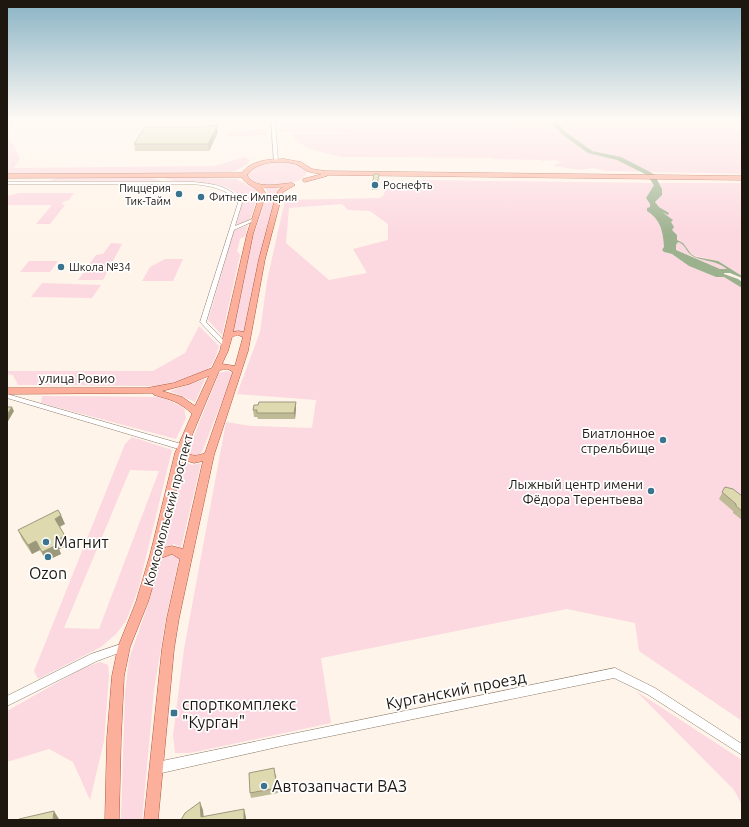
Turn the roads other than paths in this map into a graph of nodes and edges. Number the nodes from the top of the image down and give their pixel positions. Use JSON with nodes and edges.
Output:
{"nodes":[{"id":1,"x":276,"y":158,"type":"edge"},
{"id":2,"x":276,"y":161,"type":"junction"},
{"id":3,"x":309,"y":170,"type":"junction"},
{"id":4,"x":62,"y":175,"type":"junction"},
{"id":5,"x":244,"y":175,"type":"junction"},
{"id":6,"x":7,"y":176,"type":"edge"},
{"id":7,"x":155,"y":176,"type":"junction"},
{"id":8,"x":468,"y":176,"type":"junction"},
{"id":9,"x":305,"y":180,"type":"junction"},
{"id":10,"x":742,"y":180,"type":"edge"},
{"id":11,"x":31,"y":182,"type":"junction"},
{"id":12,"x":7,"y":183,"type":"edge"},
{"id":13,"x":176,"y":183,"type":"junction"},
{"id":14,"x":257,"y":185,"type":"junction"},
{"id":15,"x":292,"y":185,"type":"junction"},
{"id":16,"x":268,"y":204,"type":"junction"},
{"id":17,"x":254,"y":220,"type":"junction"},
{"id":18,"x":231,"y":229,"type":"junction"},
{"id":19,"x":240,"y":279,"type":"junction"},
{"id":20,"x":258,"y":279,"type":"junction"},
{"id":21,"x":228,"y":335,"type":"junction"},
{"id":22,"x":247,"y":336,"type":"junction"},
{"id":23,"x":225,"y":345,"type":"junction"},
{"id":24,"x":215,"y":370,"type":"junction"},
{"id":25,"x":238,"y":372,"type":"junction"},
{"id":26,"x":7,"y":391,"type":"edge"},
{"id":27,"x":147,"y":391,"type":"junction"},
{"id":28,"x":7,"y":396,"type":"edge"},
{"id":29,"x":196,"y":413,"type":"junction"},
{"id":30,"x":181,"y":450,"type":"junction"},
{"id":31,"x":209,"y":455,"type":"junction"},
{"id":32,"x":156,"y":555,"type":"junction"},
{"id":33,"x":186,"y":557,"type":"junction"},
{"id":34,"x":124,"y":647,"type":"junction"},
{"id":35,"x":7,"y":701,"type":"edge"},
{"id":36,"x":742,"y":750,"type":"edge"},
{"id":37,"x":157,"y":768,"type":"junction"},
{"id":38,"x":112,"y":820,"type":"edge"},
{"id":39,"x":151,"y":820,"type":"edge"}],
"edges":[{"from":1,"to":2,"type":"street"},
{"from":2,"to":3,"type":"main road"},
{"from":2,"to":5,"type":"main road"},
{"from":3,"to":8,"type":"main road"},
{"from":3,"to":9,"type":"main road"},
{"from":4,"to":6,"type":"main road"},
{"from":4,"to":7,"type":"main road"},
{"from":4,"to":11,"type":"street"},
{"from":5,"to":7,"type":"main road"},
{"from":5,"to":14,"type":"main road"},
{"from":7,"to":13,"type":"street"},
{"from":8,"to":9,"type":"main road"},
{"from":8,"to":10,"type":"main road"},
{"from":9,"to":15,"type":"main road"},
{"from":11,"to":12,"type":"street"},
{"from":11,"to":13,"type":"street"},
{"from":13,"to":18,"type":"street"},
{"from":14,"to":15,"type":"main road"},
{"from":14,"to":16,"type":"main road","name":"Комсомольский проспект"},
{"from":15,"to":16,"type":"main road","name":"Комсомольский проспект"},
{"from":16,"to":17,"type":"main road","name":"Комсомольский проспект"},
{"from":16,"to":20,"type":"main road","name":"Комсомольский проспект"},
{"from":17,"to":18,"type":"street"},
{"from":17,"to":19,"type":"main road","name":"Комсомольский проспект"},
{"from":18,"to":23,"type":"street"},
{"from":19,"to":20,"type":"main road"},
{"from":19,"to":21,"type":"main road","name":"Комсомольский проспект"},
{"from":20,"to":22,"type":"main road","name":"Комсомольский проспект"},
{"from":21,"to":22,"type":"main road"},
{"from":21,"to":23,"type":"main road","name":"Комсомольский проспект"},
{"from":22,"to":25,"type":"main road","name":"Комсомольский проспект"},
{"from":23,"to":24,"type":"main road","name":"Комсомольский проспект"},
{"from":24,"to":25,"type":"main road"},
{"from":24,"to":27,"type":"main road","name":"улица Ровио"},
{"from":24,"to":29,"type":"main road","name":"Комсомольский проспект"},
{"from":25,"to":31,"type":"main road","name":"Комсомольский проспект"},
{"from":26,"to":27,"type":"main road","name":"улица Ровио"},
{"from":27,"to":29,"type":"main road","name":"улица Ровио"},
{"from":28,"to":30,"type":"street"},
{"from":29,"to":30,"type":"main road","name":"Комсомольский проспект"},
{"from":30,"to":31,"type":"main road"},
{"from":30,"to":32,"type":"main road","name":"Комсомольский проспект"},
{"from":31,"to":33,"type":"main road","name":"Комсомольский проспект"},
{"from":32,"to":33,"type":"main road"},
{"from":32,"to":34,"type":"main road","name":"Комсомольский проспект"},
{"from":33,"to":37,"type":"main road","name":"Комсомольский проспект"},
{"from":34,"to":35,"type":"street"},
{"from":34,"to":38,"type":"main road","name":"Комсомольский проспект"},
{"from":36,"to":37,"type":"street","name":"Курганский проезд"},
{"from":37,"to":39,"type":"main road","name":"Комсомольский проспект"}]}
